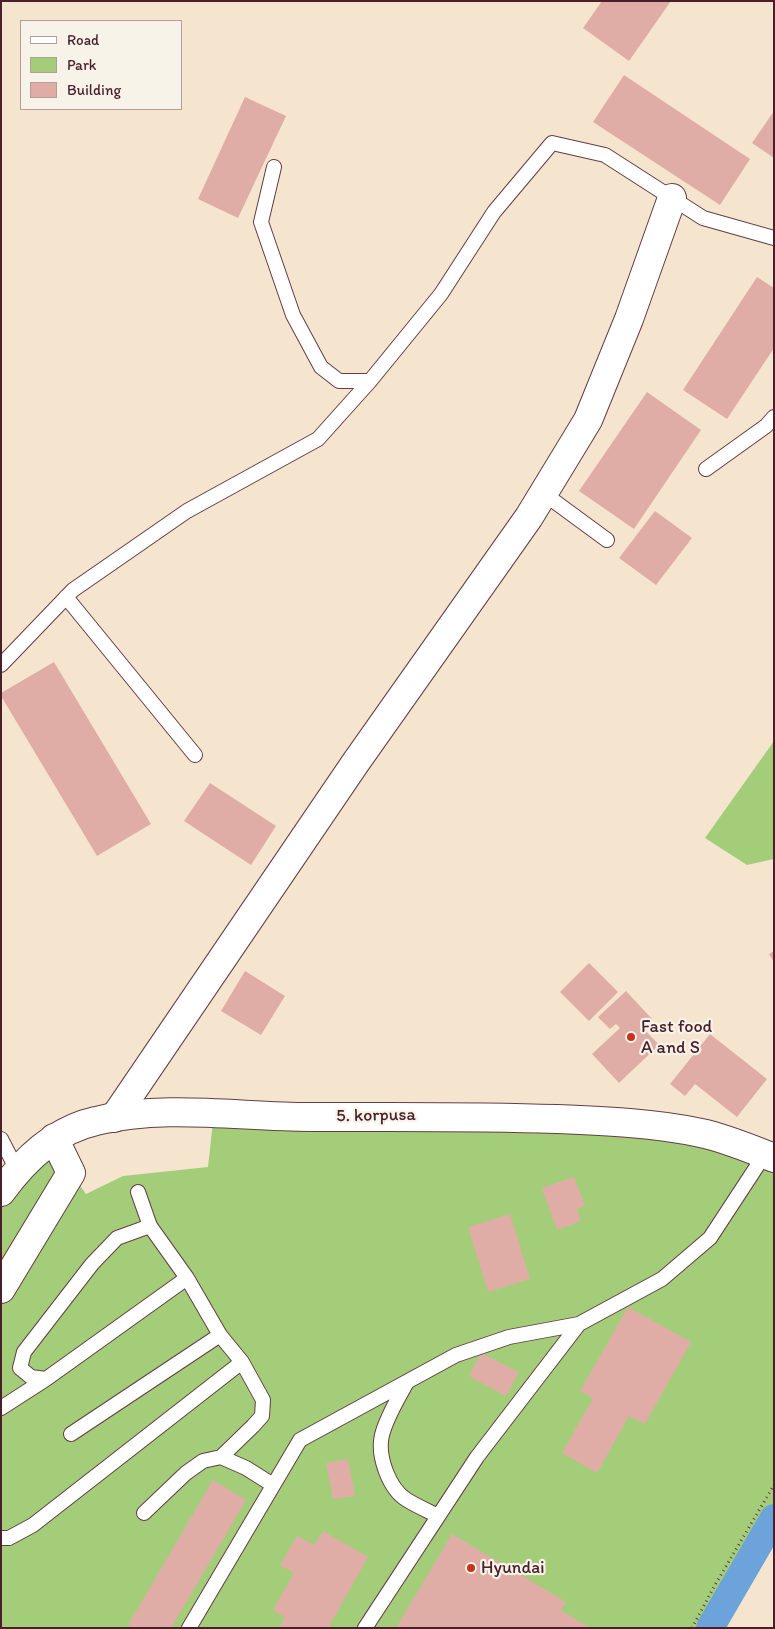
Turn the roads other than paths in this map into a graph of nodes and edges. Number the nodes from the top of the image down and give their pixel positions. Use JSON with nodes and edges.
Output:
{"nodes":[{"id":1,"x":274,"y":167,"type":"dead end"},
{"id":2,"x":672,"y":198,"type":"junction"},
{"id":3,"x":774,"y":238,"type":"edge"},
{"id":4,"x":370,"y":381,"type":"junction"},
{"id":5,"x":774,"y":417,"type":"edge"},
{"id":6,"x":706,"y":468,"type":"dead end"},
{"id":7,"x":543,"y":493,"type":"junction"},
{"id":8,"x":607,"y":540,"type":"dead end"},
{"id":9,"x":66,"y":597,"type":"junction"},
{"id":10,"x":1,"y":665,"type":"edge"},
{"id":11,"x":195,"y":755,"type":"dead end"},
{"id":12,"x":114,"y":1118,"type":"junction"},
{"id":13,"x":54,"y":1138,"type":"junction"},
{"id":14,"x":1,"y":1139,"type":"edge"},
{"id":15,"x":769,"y":1156,"type":"edge"},
{"id":16,"x":17,"y":1170,"type":"junction"},
{"id":17,"x":1,"y":1192,"type":"edge"},
{"id":18,"x":138,"y":1192,"type":"dead end"},
{"id":19,"x":150,"y":1226,"type":"junction"},
{"id":20,"x":187,"y":1278,"type":"junction"},
{"id":21,"x":1,"y":1289,"type":"edge"},
{"id":22,"x":579,"y":1324,"type":"junction"},
{"id":23,"x":220,"y":1335,"type":"junction"},
{"id":24,"x":242,"y":1362,"type":"junction"},
{"id":25,"x":46,"y":1379,"type":"junction"},
{"id":26,"x":407,"y":1382,"type":"junction"},
{"id":27,"x":1,"y":1408,"type":"edge"},
{"id":28,"x":71,"y":1434,"type":"dead end"},
{"id":29,"x":221,"y":1457,"type":"junction"},
{"id":30,"x":273,"y":1485,"type":"junction"},
{"id":31,"x":144,"y":1513,"type":"dead end"},
{"id":32,"x":438,"y":1516,"type":"junction"},
{"id":33,"x":1,"y":1538,"type":"edge"},
{"id":34,"x":189,"y":1628,"type":"edge"},
{"id":35,"x":365,"y":1628,"type":"edge"}],
"edges":[{"from":1,"to":4,"type":"lane"},
{"from":2,"to":3,"type":"lane"},
{"from":2,"to":4,"type":"lane"},
{"from":2,"to":7,"type":"street"},
{"from":4,"to":9,"type":"lane"},
{"from":5,"to":6,"type":"lane"},
{"from":7,"to":8,"type":"lane"},
{"from":7,"to":12,"type":"street"},
{"from":9,"to":10,"type":"lane"},
{"from":9,"to":11,"type":"lane"},
{"from":12,"to":13,"type":"street","name":"5. korpusa"},
{"from":12,"to":15,"type":"street","name":"5. korpusa"},
{"from":13,"to":16,"type":"street","name":"5. korpusa"},
{"from":13,"to":21,"type":"street"},
{"from":14,"to":16,"type":"lane"},
{"from":15,"to":22,"type":"lane"},
{"from":16,"to":17,"type":"street","name":"5. korpusa"},
{"from":18,"to":19,"type":"lane"},
{"from":19,"to":20,"type":"lane"},
{"from":19,"to":25,"type":"lane"},
{"from":20,"to":23,"type":"lane"},
{"from":20,"to":25,"type":"lane"},
{"from":22,"to":26,"type":"lane"},
{"from":22,"to":32,"type":"lane"},
{"from":23,"to":24,"type":"lane"},
{"from":23,"to":28,"type":"lane"},
{"from":24,"to":29,"type":"lane"},
{"from":24,"to":33,"type":"lane"},
{"from":25,"to":27,"type":"lane"},
{"from":26,"to":30,"type":"lane"},
{"from":26,"to":32,"type":"lane"},
{"from":29,"to":30,"type":"lane"},
{"from":29,"to":31,"type":"lane"},
{"from":30,"to":34,"type":"lane"},
{"from":32,"to":35,"type":"lane"}]}
